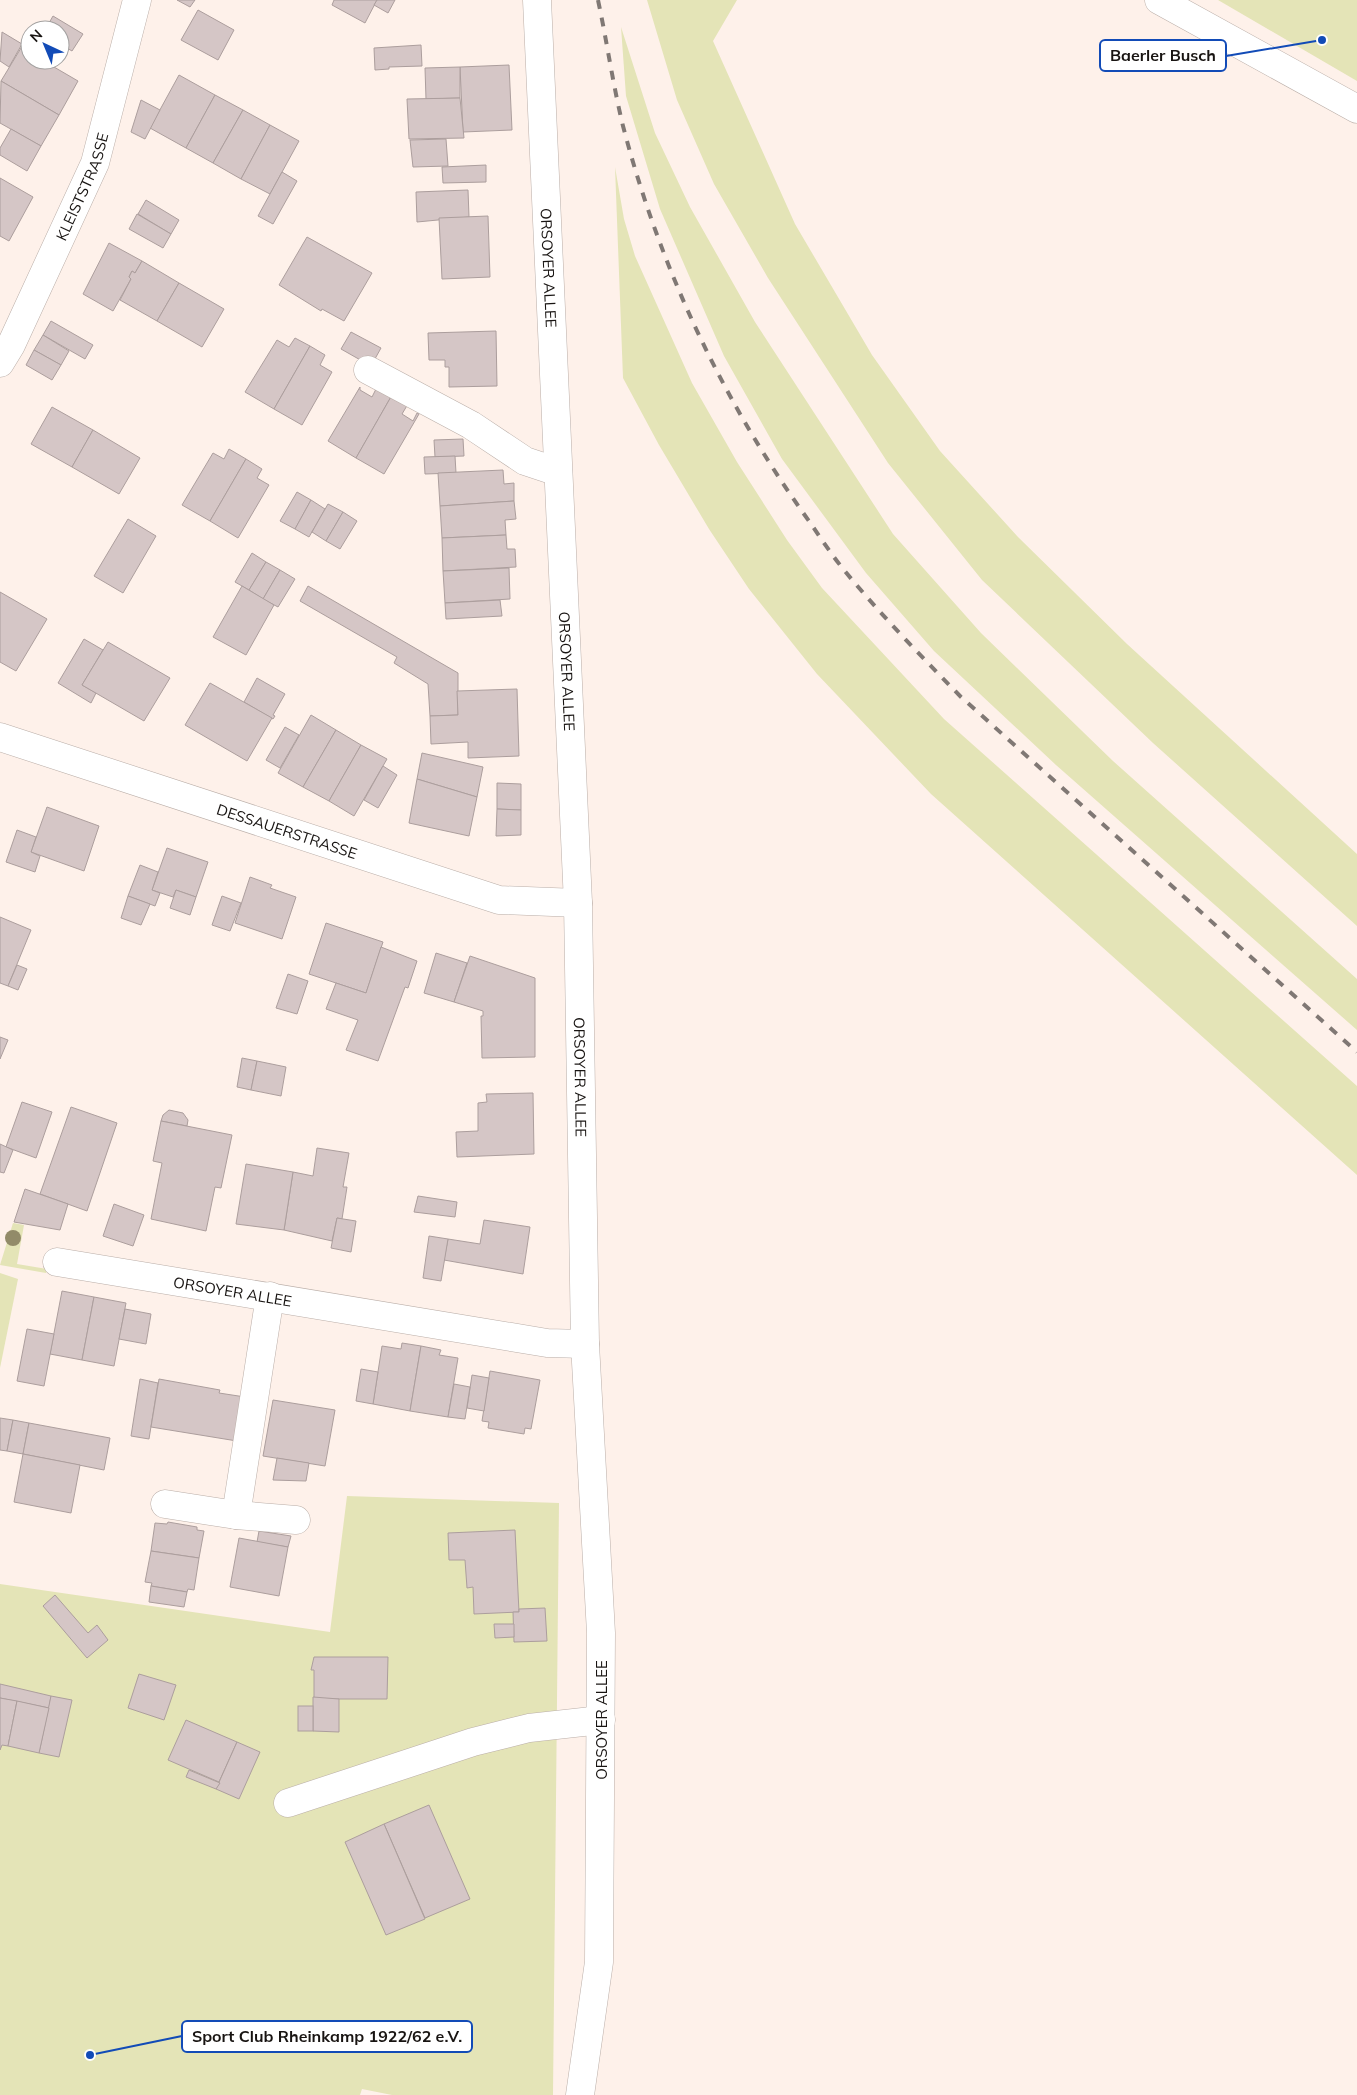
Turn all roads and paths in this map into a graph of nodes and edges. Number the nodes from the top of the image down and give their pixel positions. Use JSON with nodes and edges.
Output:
{"nodes":[{"id":1,"x":138,"y":0,"type":"edge"},
{"id":2,"x":537,"y":0,"type":"edge"},
{"id":3,"x":1159,"y":0,"type":"edge"},
{"id":4,"x":1357,"y":109,"type":"edge"},
{"id":5,"x":0,"y":363,"type":"edge"},
{"id":6,"x":368,"y":370,"type":"dead end"},
{"id":7,"x":558,"y":472,"type":"junction"},
{"id":8,"x":0,"y":738,"type":"edge"},
{"id":9,"x":578,"y":903,"type":"junction"},
{"id":10,"x":57,"y":1262,"type":"dead end"},
{"id":11,"x":270,"y":1296,"type":"junction"},
{"id":12,"x":585,"y":1344,"type":"junction"},
{"id":13,"x":165,"y":1504,"type":"dead end"},
{"id":14,"x":236,"y":1514,"type":"junction"},
{"id":15,"x":296,"y":1520,"type":"dead end"},
{"id":16,"x":601,"y":1720,"type":"junction"},
{"id":17,"x":288,"y":1803,"type":"dead end"},
{"id":18,"x":580,"y":2095,"type":"edge"}],
"edges":[{"from":1,"to":5,"type":"street","name":"KLEISTSTRASSE"},
{"from":2,"to":7,"type":"street","name":"ORSOYER ALLEE"},
{"from":3,"to":4,"type":"street"},
{"from":6,"to":7,"type":"street"},
{"from":7,"to":9,"type":"street","name":"ORSOYER ALLEE"},
{"from":8,"to":9,"type":"street","name":"DESSAUERSTRASSE"},
{"from":9,"to":12,"type":"street","name":"ORSOYER ALLEE"},
{"from":10,"to":11,"type":"street","name":"ORSOYER ALLEE"},
{"from":11,"to":12,"type":"street","name":"ORSOYER ALLEE"},
{"from":11,"to":14,"type":"street"},
{"from":12,"to":16,"type":"street","name":"ORSOYER ALLEE"},
{"from":13,"to":14,"type":"street"},
{"from":14,"to":15,"type":"street"},
{"from":16,"to":17,"type":"street"},
{"from":16,"to":18,"type":"street","name":"ORSOYER ALLEE"}]}
